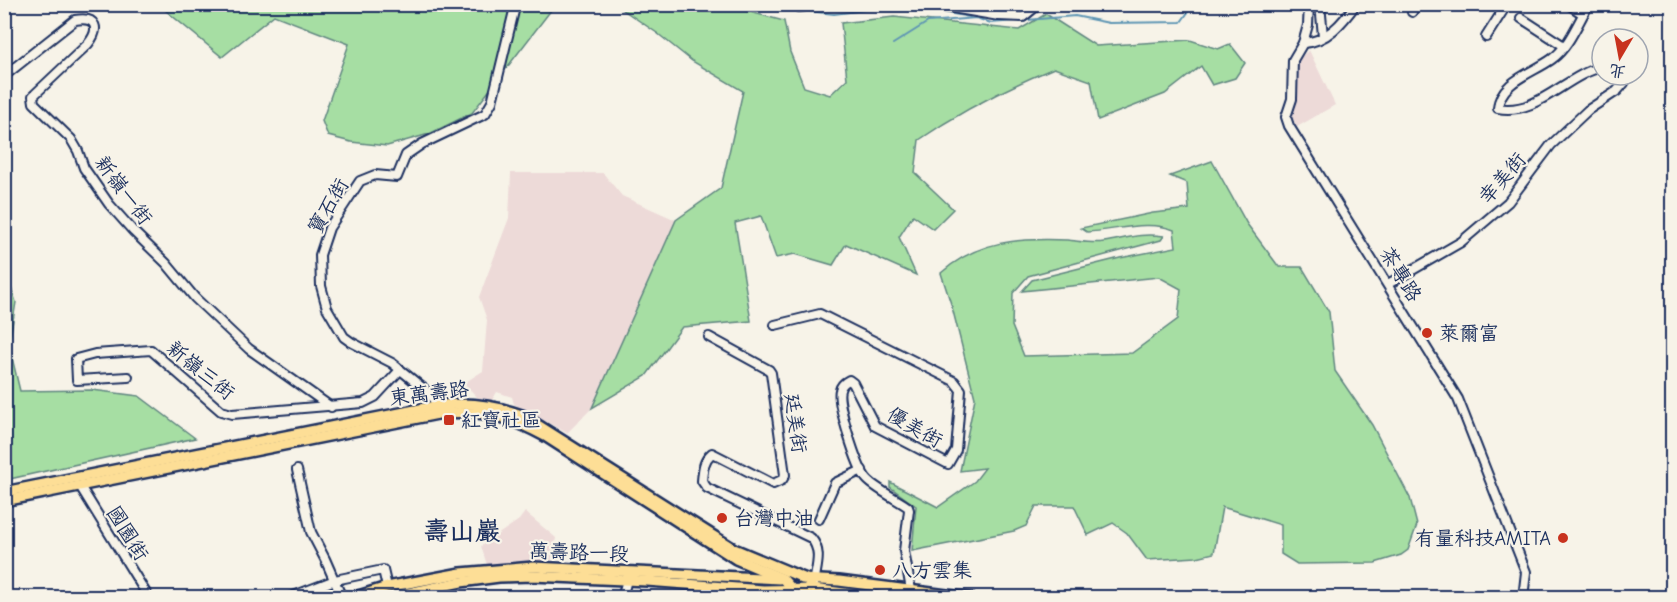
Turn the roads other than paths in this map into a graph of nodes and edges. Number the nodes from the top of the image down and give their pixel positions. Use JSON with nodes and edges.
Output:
{"nodes":[{"id":1,"x":793,"y":4,"type":"edge"},
{"id":2,"x":819,"y":4,"type":"edge"},
{"id":3,"x":929,"y":4,"type":"edge"},
{"id":4,"x":1039,"y":4,"type":"edge"},
{"id":5,"x":1309,"y":4,"type":"edge"},
{"id":6,"x":1320,"y":4,"type":"edge"},
{"id":7,"x":1356,"y":4,"type":"edge"},
{"id":8,"x":1507,"y":4,"type":"edge"},
{"id":9,"x":1568,"y":4,"type":"edge"},
{"id":10,"x":1589,"y":4,"type":"edge"},
{"id":11,"x":514,"y":11,"type":"dead end"},
{"id":12,"x":1583,"y":14,"type":"junction"},
{"id":13,"x":1521,"y":18,"type":"dead end"},
{"id":14,"x":1323,"y":36,"type":"junction"},
{"id":15,"x":1486,"y":37,"type":"dead end"},
{"id":16,"x":1303,"y":43,"type":"junction"},
{"id":17,"x":1564,"y":46,"type":"junction"},
{"id":18,"x":1590,"y":70,"type":"edge"},
{"id":19,"x":4,"y":76,"type":"edge"},
{"id":20,"x":1620,"y":87,"type":"edge"},
{"id":21,"x":1388,"y":284,"type":"junction"},
{"id":22,"x":775,"y":325,"type":"dead end"},
{"id":23,"x":709,"y":337,"type":"dead end"},
{"id":24,"x":400,"y":370,"type":"junction"},
{"id":25,"x":128,"y":377,"type":"dead end"},
{"id":26,"x":331,"y":407,"type":"junction"},
{"id":27,"x":440,"y":409,"type":"junction"},
{"id":28,"x":297,"y":470,"type":"dead end"},
{"id":29,"x":862,"y":470,"type":"junction"},
{"id":30,"x":80,"y":486,"type":"junction"},
{"id":31,"x":4,"y":492,"type":"edge"},
{"id":32,"x":4,"y":501,"type":"edge"},
{"id":33,"x":819,"y":519,"type":"dead end"},
{"id":34,"x":741,"y":561,"type":"junction"},
{"id":35,"x":628,"y":576,"type":"junction"},
{"id":36,"x":740,"y":579,"type":"junction"},
{"id":37,"x":783,"y":579,"type":"junction"},
{"id":38,"x":335,"y":580,"type":"junction"},
{"id":39,"x":812,"y":582,"type":"junction"},
{"id":40,"x":387,"y":587,"type":"junction"},
{"id":41,"x":791,"y":588,"type":"junction"},
{"id":42,"x":911,"y":590,"type":"junction"},
{"id":43,"x":149,"y":597,"type":"edge"},
{"id":44,"x":288,"y":597,"type":"edge"},
{"id":45,"x":342,"y":597,"type":"edge"},
{"id":46,"x":352,"y":597,"type":"edge"},
{"id":47,"x":385,"y":597,"type":"edge"},
{"id":48,"x":622,"y":597,"type":"edge"},
{"id":49,"x":882,"y":597,"type":"edge"},
{"id":50,"x":970,"y":597,"type":"edge"},
{"id":51,"x":1523,"y":597,"type":"edge"}],
"edges":[{"from":1,"to":2,"type":"street"},
{"from":3,"to":4,"type":"street"},
{"from":5,"to":16,"type":"street","name":"茶專路"},
{"from":6,"to":14,"type":"street"},
{"from":7,"to":14,"type":"street"},
{"from":8,"to":15,"type":"street"},
{"from":9,"to":12,"type":"street"},
{"from":10,"to":12,"type":"street"},
{"from":11,"to":24,"type":"street","name":"寶石街"},
{"from":12,"to":17,"type":"street"},
{"from":13,"to":17,"type":"street"},
{"from":14,"to":16,"type":"street"},
{"from":16,"to":21,"type":"street","name":"茶專路"},
{"from":17,"to":18,"type":"street"},
{"from":19,"to":26,"type":"street","name":"新嶺一街"},
{"from":20,"to":21,"type":"street","name":"幸美街"},
{"from":21,"to":51,"type":"street","name":"茶專路"},
{"from":22,"to":29,"type":"street","name":"優美街"},
{"from":23,"to":39,"type":"street","name":"廷美街"},
{"from":24,"to":26,"type":"street","name":"新嶺三街"},
{"from":24,"to":27,"type":"street","name":"寶石街"},
{"from":25,"to":26,"type":"street","name":"新嶺三街"},
{"from":27,"to":30,"type":"main road","name":"東萬壽路"},
{"from":27,"to":31,"type":"main road","name":"東萬壽路"},
{"from":27,"to":34,"type":"main road","name":"東萬壽路"},
{"from":27,"to":39,"type":"main road","name":"東萬壽路"},
{"from":28,"to":38,"type":"street"},
{"from":29,"to":33,"type":"street"},
{"from":29,"to":42,"type":"street","name":"優美街"},
{"from":30,"to":32,"type":"main road","name":"東萬壽路"},
{"from":30,"to":43,"type":"street","name":"國園街"},
{"from":34,"to":36,"type":"main road"},
{"from":34,"to":37,"type":"main road","name":"東萬壽路"},
{"from":35,"to":36,"type":"main road","name":"萬壽路一段"},
{"from":35,"to":40,"type":"main road","name":"萬壽路一段"},
{"from":35,"to":41,"type":"main road","name":"萬壽路一段"},
{"from":35,"to":47,"type":"main road","name":"萬壽路一段"},
{"from":35,"to":48,"type":"street"},
{"from":36,"to":37,"type":"main road","name":"萬壽路一段"},
{"from":37,"to":39,"type":"main road","name":"萬壽路一段"},
{"from":37,"to":41,"type":"main road","name":"東萬壽路"},
{"from":38,"to":40,"type":"street"},
{"from":38,"to":44,"type":"street"},
{"from":38,"to":45,"type":"street"},
{"from":39,"to":41,"type":"main road","name":"萬壽路一段"},
{"from":39,"to":42,"type":"main road"},
{"from":39,"to":49,"type":"main road"},
{"from":40,"to":46,"type":"main road","name":"萬壽路一段"},
{"from":42,"to":50,"type":"main road"}]}
